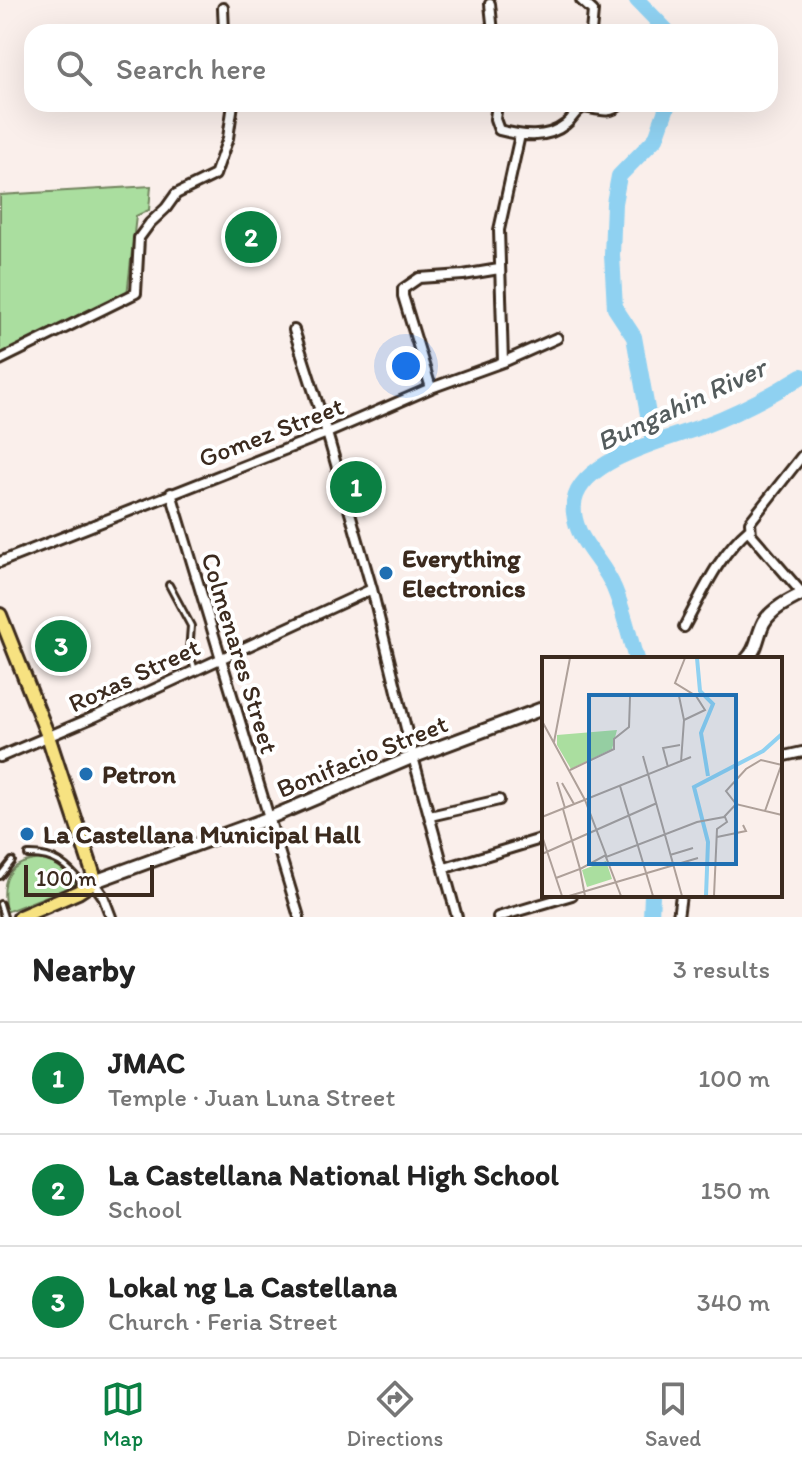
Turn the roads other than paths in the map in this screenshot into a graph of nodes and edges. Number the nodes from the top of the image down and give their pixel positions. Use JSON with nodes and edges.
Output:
{"nodes":[{"id":1,"x":581,"y":0,"type":"edge"},
{"id":2,"x":490,"y":4,"type":"dead end"},
{"id":3,"x":223,"y":8,"type":"dead end"},
{"id":4,"x":224,"y":24,"type":"edge"},
{"id":5,"x":492,"y":24,"type":"edge"},
{"id":6,"x":592,"y":24,"type":"edge"},
{"id":7,"x":232,"y":112,"type":"edge"},
{"id":8,"x":496,"y":112,"type":"edge"},
{"id":9,"x":576,"y":112,"type":"edge"},
{"id":10,"x":520,"y":135,"type":"junction"},
{"id":11,"x":499,"y":269,"type":"junction"},
{"id":12,"x":294,"y":330,"type":"dead end"},
{"id":13,"x":557,"y":338,"type":"dead end"},
{"id":14,"x":0,"y":360,"type":"edge"},
{"id":15,"x":503,"y":362,"type":"junction"},
{"id":16,"x":431,"y":388,"type":"junction"},
{"id":17,"x":327,"y":433,"type":"junction"},
{"id":18,"x":802,"y":456,"type":"edge"},
{"id":19,"x":171,"y":493,"type":"junction"},
{"id":20,"x":750,"y":528,"type":"junction"},
{"id":21,"x":0,"y":562,"type":"edge"},
{"id":22,"x":169,"y":585,"type":"dead end"},
{"id":23,"x":372,"y":589,"type":"junction"},
{"id":24,"x":802,"y":594,"type":"edge"},
{"id":25,"x":0,"y":615,"type":"edge"},
{"id":26,"x":684,"y":627,"type":"dead end"},
{"id":27,"x":748,"y":657,"type":"edge"},
{"id":28,"x":221,"y":658,"type":"junction"},
{"id":29,"x":195,"y":670,"type":"junction"},
{"id":30,"x":542,"y":709,"type":"edge"},
{"id":31,"x":48,"y":736,"type":"junction"},
{"id":32,"x":802,"y":752,"type":"edge"},
{"id":33,"x":0,"y":757,"type":"edge"},
{"id":34,"x":413,"y":757,"type":"junction"},
{"id":35,"x":782,"y":757,"type":"edge"},
{"id":36,"x":499,"y":800,"type":"dead end"},
{"id":37,"x":430,"y":816,"type":"junction"},
{"id":38,"x":269,"y":818,"type":"junction"},
{"id":39,"x":542,"y":839,"type":"edge"},
{"id":40,"x":28,"y":855,"type":"dead end"},
{"id":41,"x":12,"y":861,"type":"dead end"},
{"id":42,"x":445,"y":868,"type":"junction"},
{"id":43,"x":0,"y":876,"type":"edge"},
{"id":44,"x":89,"y":885,"type":"junction"},
{"id":45,"x":565,"y":897,"type":"edge"},
{"id":46,"x":681,"y":897,"type":"edge"},
{"id":47,"x":0,"y":904,"type":"edge"},
{"id":48,"x":4,"y":917,"type":"edge"},
{"id":49,"x":20,"y":917,"type":"edge"},
{"id":50,"x":111,"y":917,"type":"edge"},
{"id":51,"x":299,"y":917,"type":"edge"},
{"id":52,"x":457,"y":917,"type":"edge"},
{"id":53,"x":498,"y":917,"type":"edge"},
{"id":54,"x":678,"y":917,"type":"edge"}],
"edges":[{"from":1,"to":6,"type":"street"},
{"from":2,"to":5,"type":"street"},
{"from":3,"to":4,"type":"street"},
{"from":7,"to":14,"type":"street"},
{"from":8,"to":10,"type":"street"},
{"from":9,"to":10,"type":"street"},
{"from":10,"to":11,"type":"street"},
{"from":11,"to":15,"type":"street"},
{"from":11,"to":16,"type":"street"},
{"from":12,"to":17,"type":"street"},
{"from":13,"to":15,"type":"street","name":"Gomez Street"},
{"from":15,"to":16,"type":"street","name":"Gomez Street"},
{"from":16,"to":17,"type":"street","name":"Gomez Street"},
{"from":17,"to":19,"type":"street","name":"Gomez Street"},
{"from":17,"to":23,"type":"street"},
{"from":18,"to":20,"type":"street"},
{"from":19,"to":21,"type":"street","name":"Gomez Street"},
{"from":19,"to":28,"type":"street","name":"Colmenares Street"},
{"from":20,"to":24,"type":"street"},
{"from":20,"to":26,"type":"street"},
{"from":22,"to":29,"type":"lane"},
{"from":23,"to":28,"type":"street","name":"Roxas Street"},
{"from":23,"to":34,"type":"street"},
{"from":24,"to":27,"type":"street"},
{"from":25,"to":31,"type":"main road"},
{"from":28,"to":29,"type":"street","name":"Roxas Street"},
{"from":28,"to":38,"type":"street","name":"Colmenares Street"},
{"from":29,"to":31,"type":"street","name":"Roxas Street"},
{"from":30,"to":34,"type":"street","name":"Bonifacio Street"},
{"from":31,"to":33,"type":"street","name":"Roxas Street"},
{"from":31,"to":44,"type":"main road"},
{"from":32,"to":35,"type":"street"},
{"from":34,"to":37,"type":"street"},
{"from":34,"to":38,"type":"street","name":"Bonifacio Street"},
{"from":36,"to":37,"type":"street"},
{"from":37,"to":42,"type":"street"},
{"from":38,"to":44,"type":"street","name":"Bonifacio Street"},
{"from":38,"to":51,"type":"street","name":"Colmenares Street"},
{"from":39,"to":42,"type":"street"},
{"from":40,"to":44,"type":"lane"},
{"from":41,"to":43,"type":"lane"},
{"from":42,"to":52,"type":"street"},
{"from":44,"to":49,"type":"main road","name":"Bonifacio Street"},
{"from":44,"to":50,"type":"street"},
{"from":45,"to":53,"type":"street"},
{"from":46,"to":54,"type":"street"},
{"from":47,"to":48,"type":"lane"}]}
